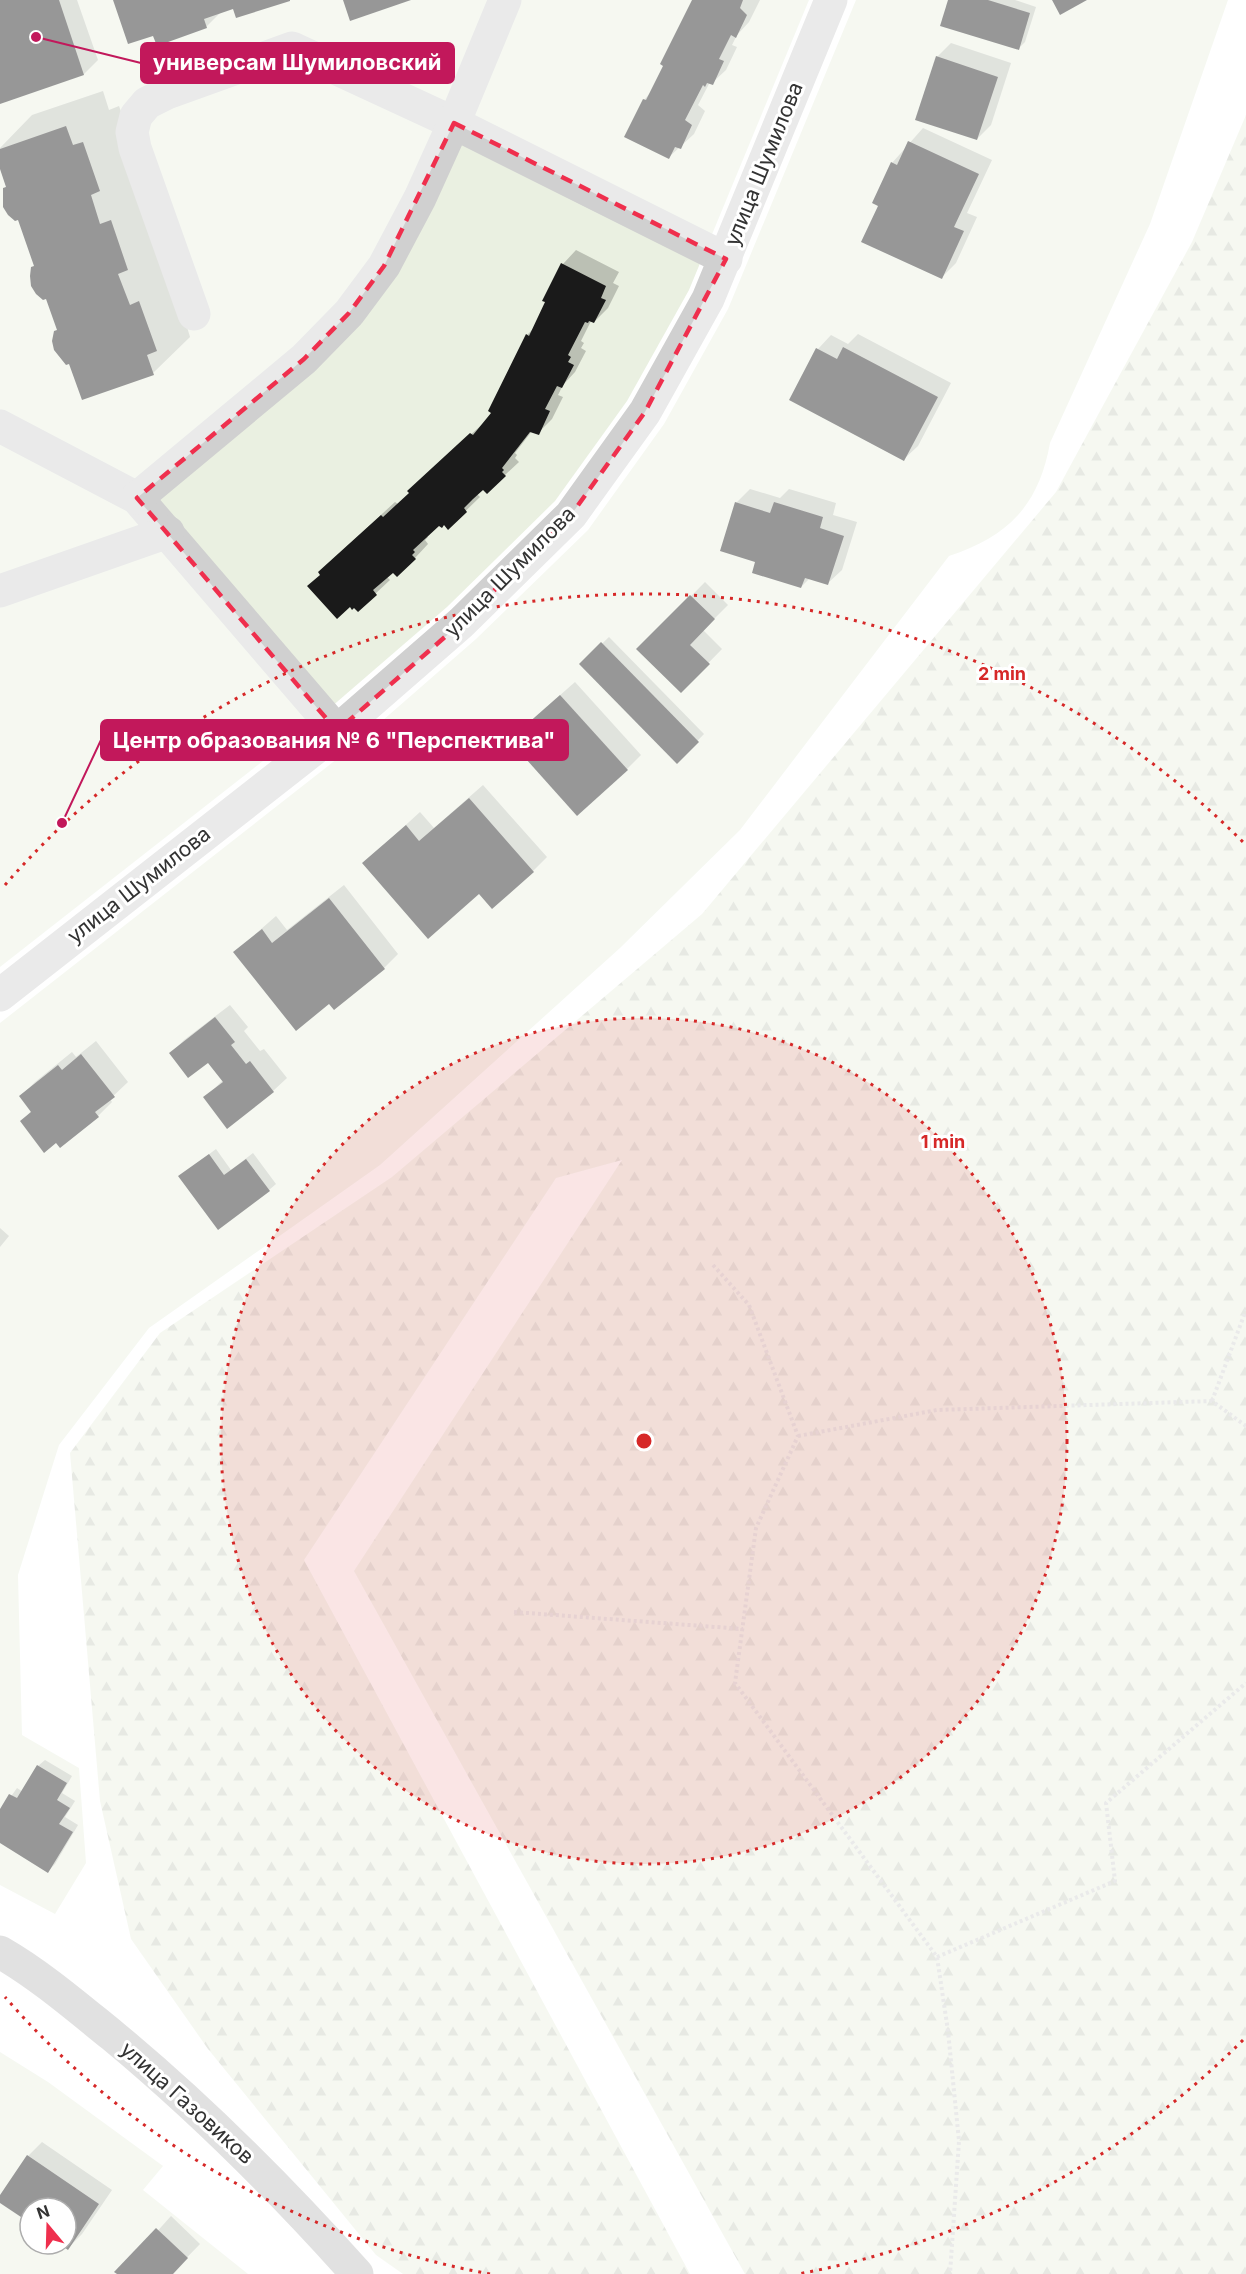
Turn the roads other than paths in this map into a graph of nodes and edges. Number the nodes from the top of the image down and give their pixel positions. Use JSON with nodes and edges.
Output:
{"nodes":[{"id":1,"x":505,"y":0,"type":"edge"},
{"id":2,"x":831,"y":0,"type":"edge"},
{"id":3,"x":454,"y":123,"type":"junction"},
{"id":4,"x":726,"y":259,"type":"junction"},
{"id":5,"x":194,"y":314,"type":"dead end"},
{"id":6,"x":0,"y":426,"type":"edge"},
{"id":7,"x":137,"y":498,"type":"junction"},
{"id":8,"x":168,"y":532,"type":"junction"},
{"id":9,"x":0,"y":591,"type":"edge"},
{"id":10,"x":337,"y":731,"type":"junction"},
{"id":11,"x":0,"y":995,"type":"edge"},
{"id":12,"x":0,"y":1952,"type":"edge"},
{"id":13,"x":357,"y":2274,"type":"edge"}],
"edges":[{"from":1,"to":3,"type":"street"},
{"from":2,"to":4,"type":"street","name":"улица Шумилова"},
{"from":3,"to":4,"type":"street"},
{"from":3,"to":5,"type":"street"},
{"from":3,"to":7,"type":"street"},
{"from":4,"to":10,"type":"street","name":"улица Шумилова"},
{"from":6,"to":7,"type":"street"},
{"from":7,"to":8,"type":"street"},
{"from":8,"to":9,"type":"street"},
{"from":8,"to":10,"type":"street"},
{"from":10,"to":11,"type":"street","name":"улица Шумилова"},
{"from":12,"to":13,"type":"street","name":"улица Газовиков"}]}
